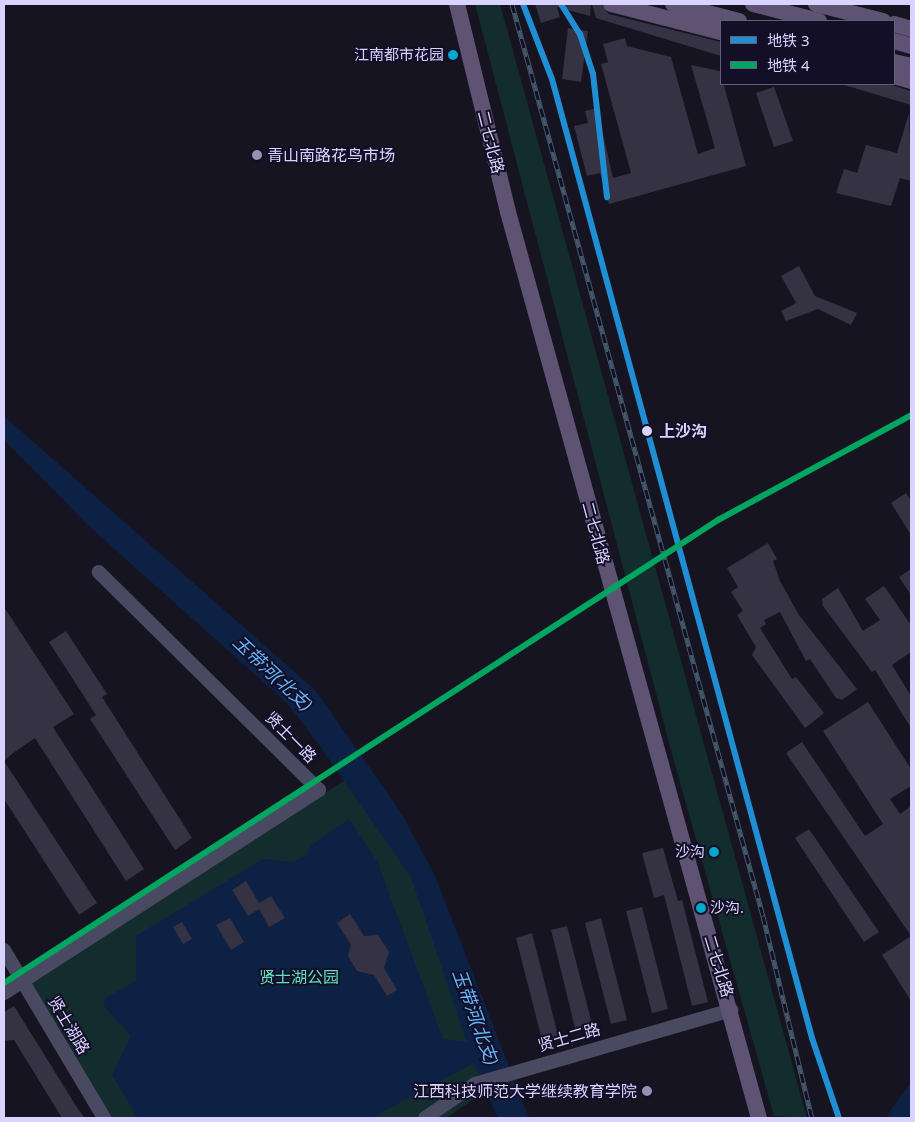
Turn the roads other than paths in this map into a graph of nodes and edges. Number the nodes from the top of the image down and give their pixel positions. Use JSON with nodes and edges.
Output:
{"nodes":[{"id":1,"x":457,"y":4,"type":"edge"},
{"id":2,"x":611,"y":4,"type":"edge"},
{"id":3,"x":673,"y":4,"type":"edge"},
{"id":4,"x":753,"y":4,"type":"edge"},
{"id":5,"x":816,"y":4,"type":"edge"},
{"id":6,"x":735,"y":20,"type":"edge"},
{"id":7,"x":815,"y":20,"type":"edge"},
{"id":8,"x":879,"y":20,"type":"edge"},
{"id":9,"x":895,"y":24,"type":"edge"},
{"id":10,"x":911,"y":29,"type":"edge"},
{"id":11,"x":720,"y":32,"type":"edge"},
{"id":12,"x":895,"y":41,"type":"edge"},
{"id":13,"x":911,"y":46,"type":"edge"},
{"id":14,"x":895,"y":62,"type":"edge"},
{"id":15,"x":911,"y":66,"type":"edge"},
{"id":16,"x":895,"y":76,"type":"edge"},
{"id":17,"x":911,"y":81,"type":"edge"},
{"id":18,"x":99,"y":572,"type":"dead end"},
{"id":19,"x":4,"y":950,"type":"edge"},
{"id":20,"x":22,"y":981,"type":"junction"},
{"id":21,"x":4,"y":993,"type":"edge"},
{"id":22,"x":732,"y":1010,"type":"junction"},
{"id":23,"x":104,"y":1118,"type":"edge"},
{"id":24,"x":425,"y":1118,"type":"edge"},
{"id":25,"x":760,"y":1118,"type":"edge"}],
"edges":[{"from":1,"to":22,"type":"main road","name":"二七北路"},
{"from":2,"to":11,"type":"main road"},
{"from":3,"to":6,"type":"main road"},
{"from":4,"to":7,"type":"main road"},
{"from":5,"to":8,"type":"main road"},
{"from":9,"to":10,"type":"main road"},
{"from":12,"to":13,"type":"main road"},
{"from":14,"to":15,"type":"main road"},
{"from":16,"to":17,"type":"main road"},
{"from":18,"to":20,"type":"street","name":"贤士一路"},
{"from":19,"to":20,"type":"street","name":"贤士湖路"},
{"from":20,"to":21,"type":"street","name":"贤士一路"},
{"from":20,"to":23,"type":"street","name":"贤士湖路"},
{"from":22,"to":24,"type":"street","name":"贤士二路"},
{"from":22,"to":25,"type":"main road","name":"二七北路"}]}
